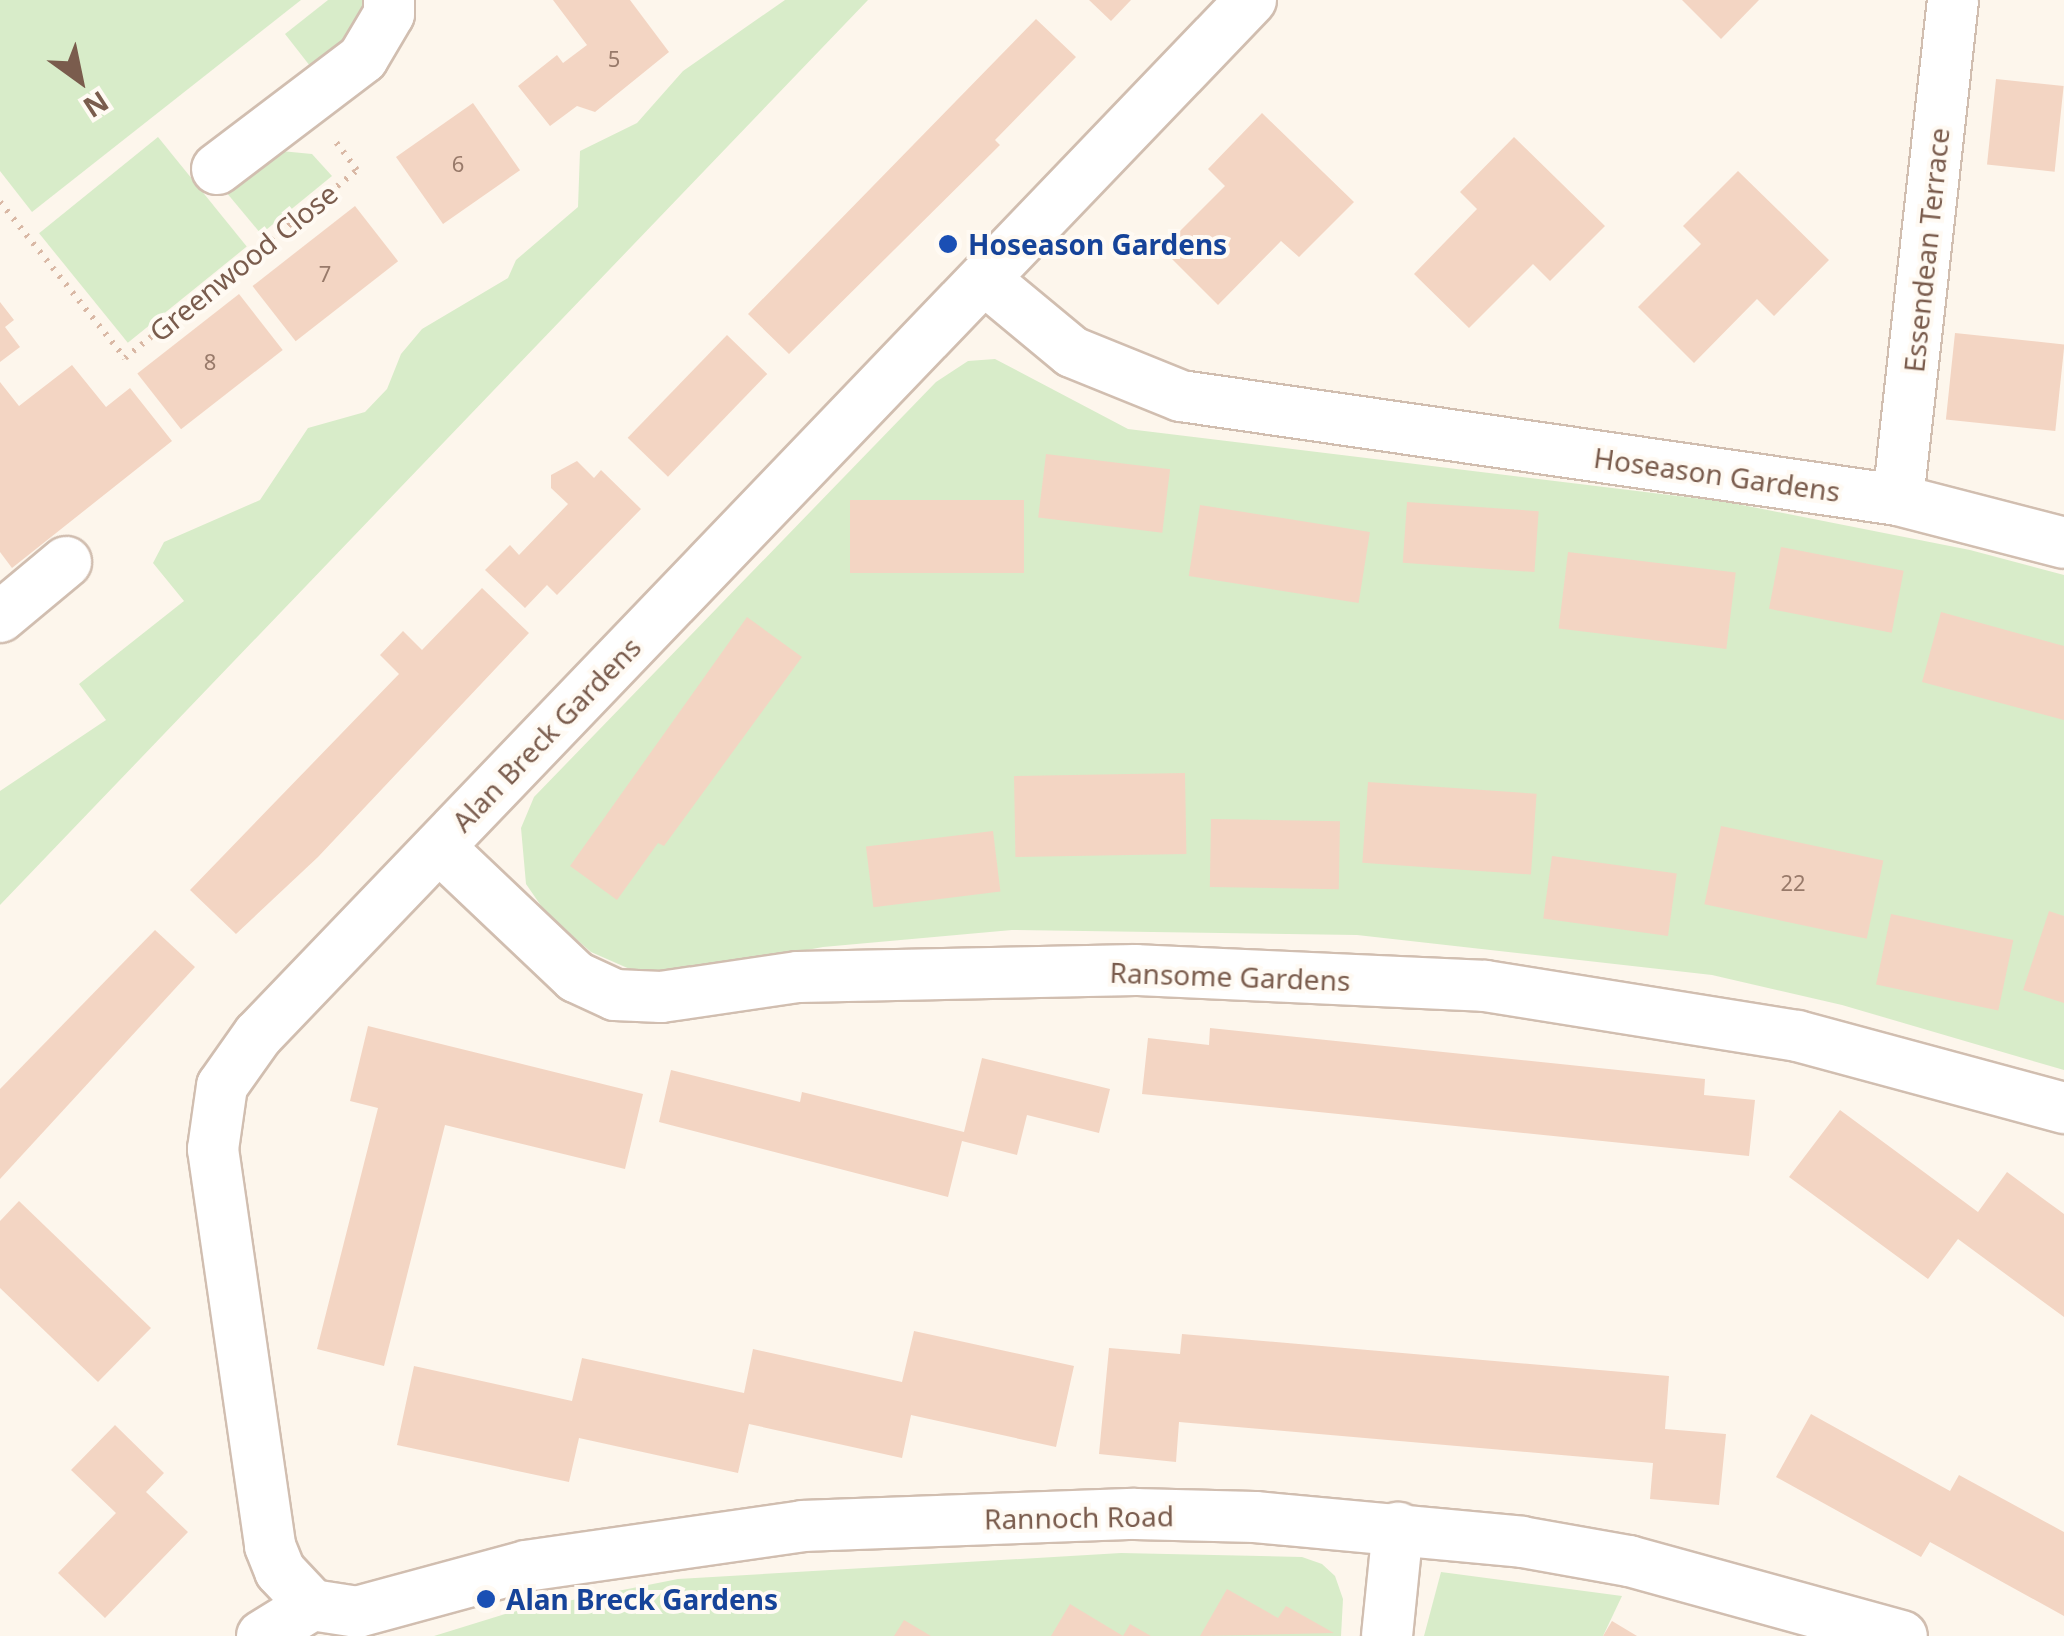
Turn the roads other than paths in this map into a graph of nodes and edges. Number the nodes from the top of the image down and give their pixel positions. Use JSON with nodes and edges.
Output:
{"nodes":[{"id":1,"x":390,"y":0,"type":"edge"},
{"id":2,"x":1251,"y":0,"type":"edge"},
{"id":3,"x":1953,"y":0,"type":"edge"},
{"id":4,"x":217,"y":168,"type":"dead end"},
{"id":5,"x":984,"y":279,"type":"junction"},
{"id":6,"x":1898,"y":500,"type":"junction"},
{"id":7,"x":2064,"y":543,"type":"edge"},
{"id":8,"x":66,"y":562,"type":"dead end"},
{"id":9,"x":0,"y":617,"type":"edge"},
{"id":10,"x":438,"y":847,"type":"junction"},
{"id":11,"x":2064,"y":1108,"type":"edge"},
{"id":12,"x":1398,"y":1528,"type":"junction"},
{"id":13,"x":312,"y":1605,"type":"junction"},
{"id":14,"x":262,"y":1636,"type":"edge"},
{"id":15,"x":1387,"y":1636,"type":"edge"},
{"id":16,"x":1902,"y":1636,"type":"edge"}],
"edges":[{"from":1,"to":4,"type":"street"},
{"from":2,"to":5,"type":"street","name":"Alan Breck Gardens"},
{"from":3,"to":6,"type":"street","name":"Essendean Terrace"},
{"from":5,"to":6,"type":"street","name":"Hoseason Gardens"},
{"from":5,"to":10,"type":"street","name":"Alan Breck Gardens"},
{"from":6,"to":7,"type":"street","name":"Hoseason Gardens"},
{"from":8,"to":9,"type":"street"},
{"from":10,"to":11,"type":"street","name":"Ransome Gardens"},
{"from":10,"to":13,"type":"street","name":"Alan Breck Gardens"},
{"from":12,"to":13,"type":"street","name":"Rannoch Road"},
{"from":12,"to":15,"type":"street"},
{"from":12,"to":16,"type":"street","name":"Rannoch Road"},
{"from":13,"to":14,"type":"street"}]}
